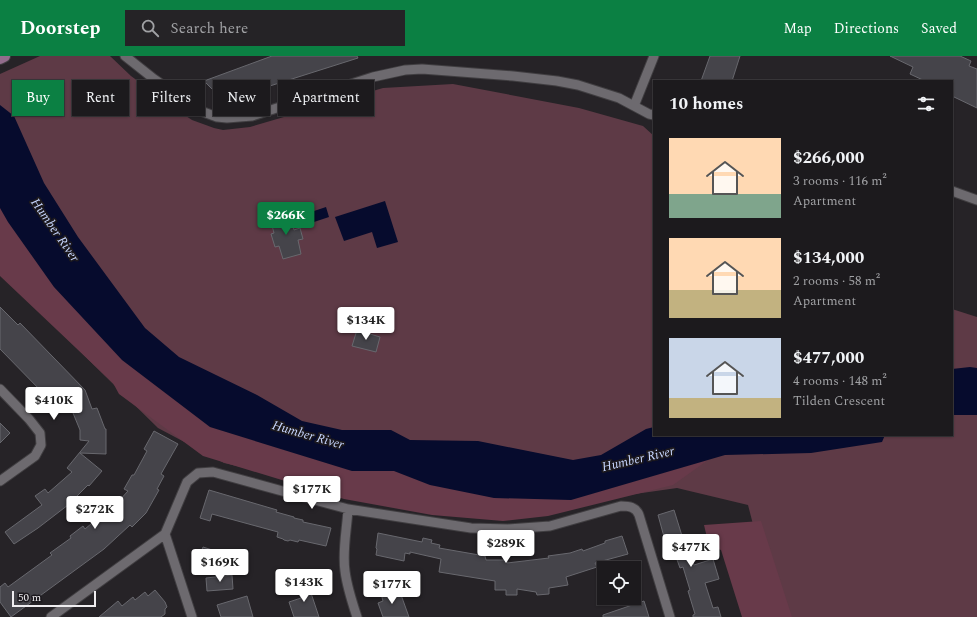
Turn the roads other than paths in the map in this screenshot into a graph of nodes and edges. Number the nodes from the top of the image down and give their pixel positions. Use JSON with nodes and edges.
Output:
{"nodes":[{"id":1,"x":4,"y":56,"type":"edge"},
{"id":2,"x":126,"y":56,"type":"edge"},
{"id":3,"x":654,"y":56,"type":"edge"},
{"id":4,"x":0,"y":58,"type":"edge"},
{"id":5,"x":634,"y":106,"type":"junction"},
{"id":6,"x":652,"y":117,"type":"edge"},
{"id":7,"x":953,"y":191,"type":"edge"},
{"id":8,"x":977,"y":200,"type":"edge"},
{"id":9,"x":0,"y":389,"type":"edge"},
{"id":10,"x":0,"y":481,"type":"edge"},
{"id":11,"x":348,"y":509,"type":"junction"},
{"id":12,"x":165,"y":534,"type":"junction"},
{"id":13,"x":51,"y":617,"type":"edge"},
{"id":14,"x":192,"y":617,"type":"edge"},
{"id":15,"x":357,"y":617,"type":"edge"},
{"id":16,"x":670,"y":617,"type":"edge"}],
"edges":[{"from":1,"to":4,"type":"main road"},
{"from":2,"to":5,"type":"street"},
{"from":3,"to":5,"type":"street"},
{"from":5,"to":6,"type":"street"},
{"from":7,"to":8,"type":"street"},
{"from":9,"to":10,"type":"street"},
{"from":11,"to":12,"type":"street"},
{"from":11,"to":15,"type":"street"},
{"from":11,"to":16,"type":"street"},
{"from":12,"to":13,"type":"street"},
{"from":12,"to":14,"type":"street"}]}
